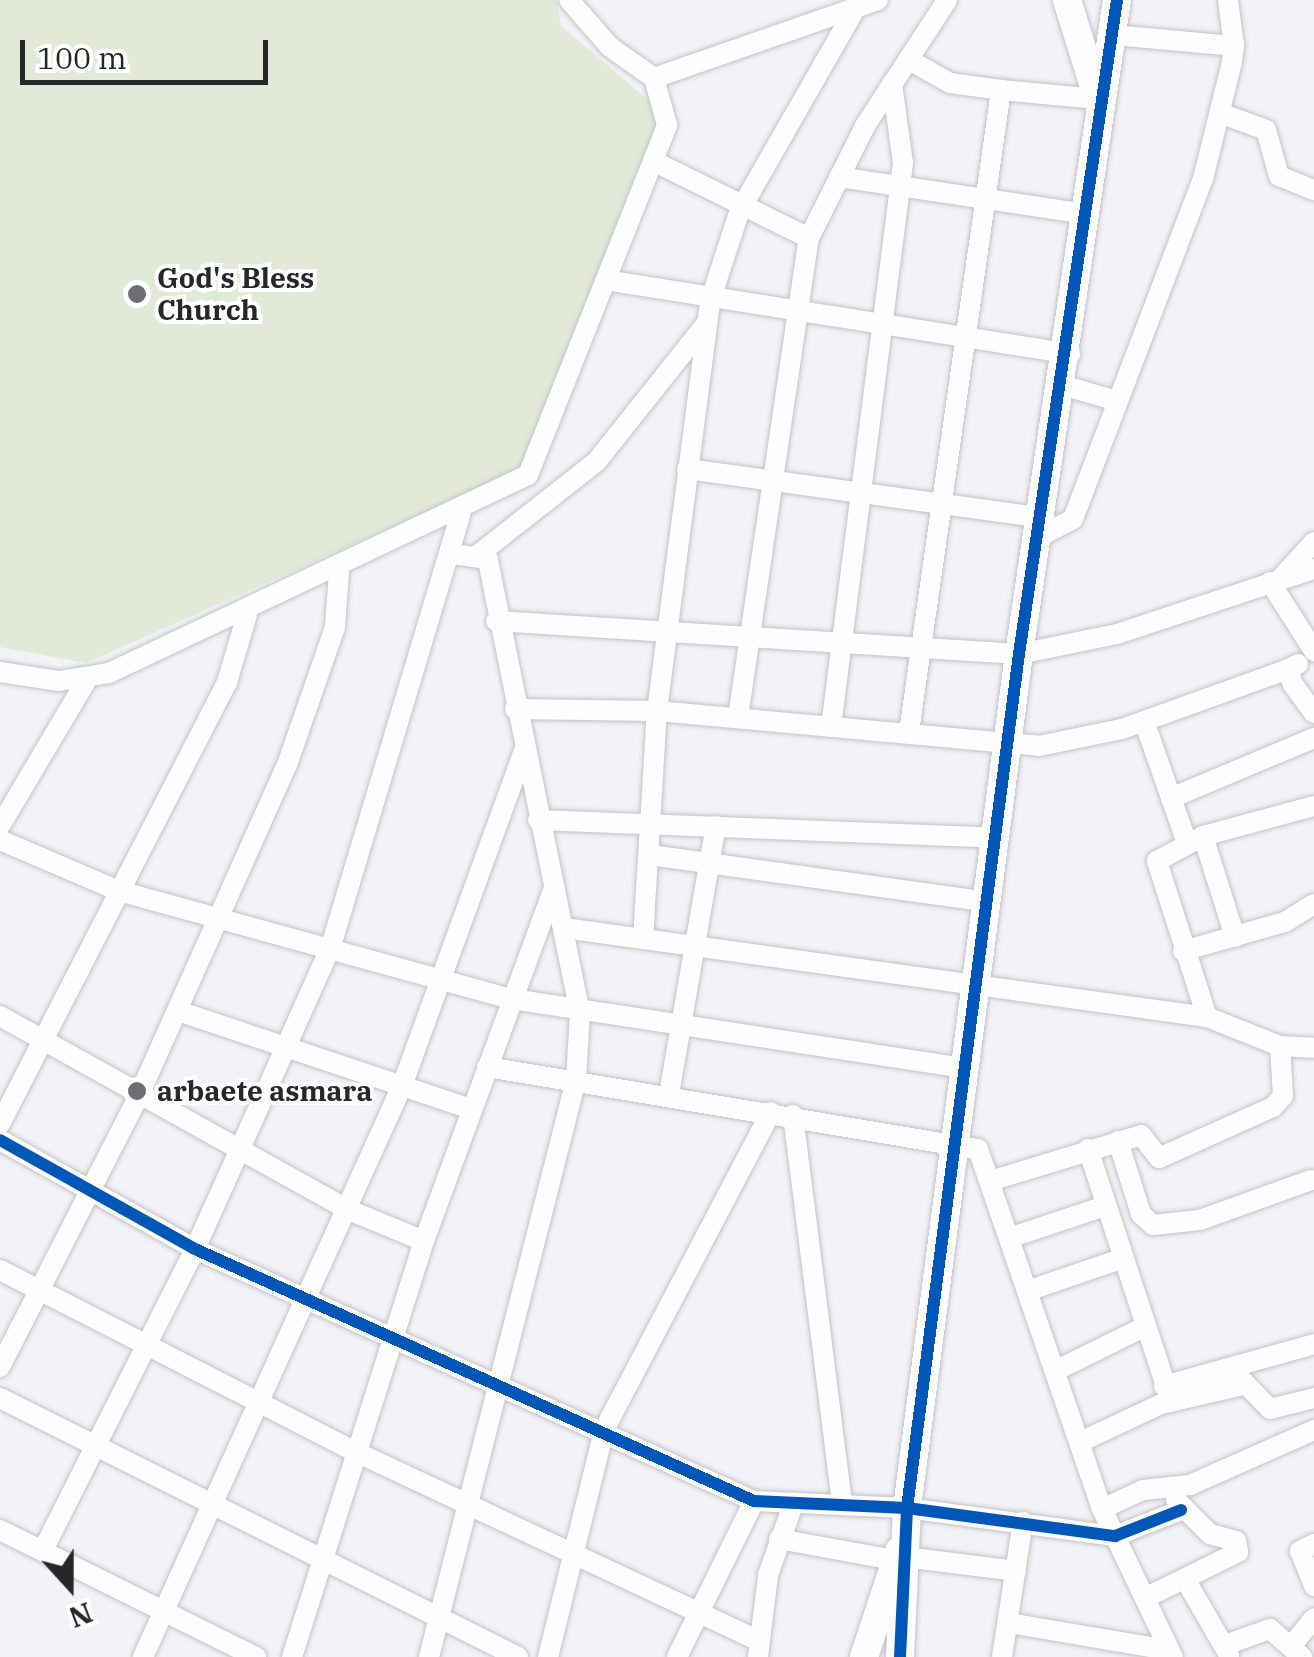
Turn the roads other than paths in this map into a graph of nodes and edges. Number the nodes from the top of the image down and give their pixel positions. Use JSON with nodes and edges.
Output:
{"nodes":[{"id":1,"x":569,"y":0,"type":"edge"},
{"id":2,"x":947,"y":0,"type":"edge"},
{"id":3,"x":1066,"y":0,"type":"edge"},
{"id":4,"x":1117,"y":0,"type":"edge"},
{"id":5,"x":1228,"y":0,"type":"edge"},
{"id":6,"x":868,"y":3,"type":"edge"},
{"id":7,"x":1112,"y":35,"type":"junction"},
{"id":8,"x":1234,"y":46,"type":"junction"},
{"id":9,"x":911,"y":61,"type":"junction"},
{"id":10,"x":654,"y":78,"type":"junction"},
{"id":11,"x":892,"y":84,"type":"junction"},
{"id":12,"x":1001,"y":90,"type":"junction"},
{"id":13,"x":1100,"y":104,"type":"junction"},
{"id":14,"x":1220,"y":112,"type":"junction"},
{"id":15,"x":657,"y":163,"type":"junction"},
{"id":16,"x":839,"y":176,"type":"junction"},
{"id":17,"x":896,"y":186,"type":"junction"},
{"id":18,"x":1314,"y":190,"type":"edge"},
{"id":19,"x":986,"y":198,"type":"junction"},
{"id":20,"x":740,"y":210,"type":"junction"},
{"id":21,"x":1087,"y":214,"type":"junction"},
{"id":22,"x":809,"y":238,"type":"junction"},
{"id":23,"x":611,"y":280,"type":"junction"},
{"id":24,"x":711,"y":298,"type":"junction"},
{"id":25,"x":798,"y":313,"type":"junction"},
{"id":26,"x":708,"y":322,"type":"junction"},
{"id":27,"x":882,"y":325,"type":"junction"},
{"id":28,"x":964,"y":336,"type":"junction"},
{"id":29,"x":1070,"y":354,"type":"junction"},
{"id":30,"x":1065,"y":386,"type":"junction"},
{"id":31,"x":1117,"y":400,"type":"junction"},
{"id":32,"x":686,"y":469,"type":"junction"},
{"id":33,"x":768,"y":477,"type":"junction"},
{"id":34,"x":855,"y":488,"type":"junction"},
{"id":35,"x":940,"y":501,"type":"junction"},
{"id":36,"x":461,"y":514,"type":"junction"},
{"id":37,"x":1043,"y":527,"type":"junction"},
{"id":38,"x":1314,"y":542,"type":"edge"},
{"id":39,"x":452,"y":554,"type":"junction"},
{"id":40,"x":479,"y":554,"type":"junction"},
{"id":41,"x":1314,"y":569,"type":"edge"},
{"id":42,"x":339,"y":571,"type":"junction"},
{"id":43,"x":1276,"y":580,"type":"junction"},
{"id":44,"x":247,"y":616,"type":"junction"},
{"id":45,"x":496,"y":621,"type":"junction"},
{"id":46,"x":668,"y":626,"type":"junction"},
{"id":47,"x":748,"y":634,"type":"junction"},
{"id":48,"x":838,"y":640,"type":"junction"},
{"id":49,"x":922,"y":646,"type":"junction"},
{"id":50,"x":1019,"y":654,"type":"junction"},
{"id":51,"x":1314,"y":654,"type":"edge"},
{"id":52,"x":1289,"y":670,"type":"junction"},
{"id":53,"x":0,"y":672,"type":"edge"},
{"id":54,"x":86,"y":681,"type":"junction"},
{"id":55,"x":515,"y":709,"type":"junction"},
{"id":56,"x":657,"y":710,"type":"junction"},
{"id":57,"x":1314,"y":713,"type":"edge"},
{"id":58,"x":738,"y":717,"type":"junction"},
{"id":59,"x":1144,"y":720,"type":"junction"},
{"id":60,"x":830,"y":727,"type":"junction"},
{"id":61,"x":909,"y":732,"type":"junction"},
{"id":62,"x":1314,"y":738,"type":"edge"},
{"id":63,"x":1012,"y":739,"type":"junction"},
{"id":64,"x":524,"y":751,"type":"junction"},
{"id":65,"x":1171,"y":798,"type":"junction"},
{"id":66,"x":1314,"y":806,"type":"edge"},
{"id":67,"x":538,"y":820,"type":"junction"},
{"id":68,"x":652,"y":823,"type":"junction"},
{"id":69,"x":0,"y":826,"type":"edge"},
{"id":70,"x":716,"y":826,"type":"junction"},
{"id":71,"x":998,"y":838,"type":"junction"},
{"id":72,"x":1195,"y":839,"type":"junction"},
{"id":73,"x":0,"y":840,"type":"edge"},
{"id":74,"x":650,"y":855,"type":"junction"},
{"id":75,"x":713,"y":864,"type":"junction"},
{"id":76,"x":118,"y":890,"type":"junction"},
{"id":77,"x":553,"y":891,"type":"junction"},
{"id":78,"x":990,"y":902,"type":"junction"},
{"id":79,"x":1314,"y":904,"type":"edge"},
{"id":80,"x":215,"y":920,"type":"junction"},
{"id":81,"x":564,"y":928,"type":"junction"},
{"id":82,"x":1235,"y":937,"type":"junction"},
{"id":83,"x":643,"y":939,"type":"junction"},
{"id":84,"x":330,"y":946,"type":"junction"},
{"id":85,"x":700,"y":947,"type":"junction"},
{"id":86,"x":1183,"y":951,"type":"junction"},
{"id":87,"x":439,"y":979,"type":"junction"},
{"id":88,"x":980,"y":988,"type":"junction"},
{"id":89,"x":512,"y":998,"type":"junction"},
{"id":90,"x":178,"y":1011,"type":"junction"},
{"id":91,"x":580,"y":1013,"type":"junction"},
{"id":92,"x":0,"y":1016,"type":"edge"},
{"id":93,"x":1207,"y":1017,"type":"junction"},
{"id":94,"x":682,"y":1030,"type":"junction"},
{"id":95,"x":46,"y":1041,"type":"junction"},
{"id":96,"x":1280,"y":1046,"type":"junction"},
{"id":97,"x":1314,"y":1048,"type":"edge"},
{"id":98,"x":286,"y":1050,"type":"junction"},
{"id":99,"x":488,"y":1066,"type":"junction"},
{"id":100,"x":968,"y":1069,"type":"junction"},
{"id":101,"x":576,"y":1080,"type":"junction"},
{"id":102,"x":402,"y":1086,"type":"junction"},
{"id":103,"x":140,"y":1094,"type":"junction"},
{"id":104,"x":669,"y":1094,"type":"junction"},
{"id":105,"x":471,"y":1109,"type":"junction"},
{"id":106,"x":770,"y":1112,"type":"junction"},
{"id":107,"x":793,"y":1115,"type":"junction"},
{"id":108,"x":0,"y":1124,"type":"edge"},
{"id":109,"x":0,"y":1140,"type":"edge"},
{"id":110,"x":1118,"y":1141,"type":"junction"},
{"id":111,"x":957,"y":1146,"type":"junction"},
{"id":112,"x":1088,"y":1149,"type":"junction"},
{"id":113,"x":239,"y":1150,"type":"junction"},
{"id":114,"x":1313,"y":1178,"type":"edge"},
{"id":115,"x":990,"y":1180,"type":"junction"},
{"id":116,"x":1133,"y":1193,"type":"junction"},
{"id":117,"x":86,"y":1194,"type":"junction"},
{"id":118,"x":1105,"y":1203,"type":"junction"},
{"id":119,"x":350,"y":1210,"type":"junction"},
{"id":120,"x":1012,"y":1237,"type":"junction"},
{"id":121,"x":424,"y":1241,"type":"junction"},
{"id":122,"x":195,"y":1249,"type":"junction"},
{"id":123,"x":1121,"y":1259,"type":"junction"},
{"id":124,"x":0,"y":1270,"type":"edge"},
{"id":125,"x":40,"y":1290,"type":"junction"},
{"id":126,"x":1030,"y":1290,"type":"junction"},
{"id":127,"x":304,"y":1300,"type":"junction"},
{"id":128,"x":1142,"y":1328,"type":"junction"},
{"id":129,"x":392,"y":1336,"type":"junction"},
{"id":130,"x":1314,"y":1344,"type":"edge"},
{"id":131,"x":148,"y":1348,"type":"junction"},
{"id":132,"x":0,"y":1367,"type":"edge"},
{"id":133,"x":1057,"y":1370,"type":"junction"},
{"id":134,"x":1236,"y":1376,"type":"junction"},
{"id":135,"x":499,"y":1378,"type":"junction"},
{"id":136,"x":1168,"y":1394,"type":"junction"},
{"id":137,"x":0,"y":1398,"type":"edge"},
{"id":138,"x":1314,"y":1398,"type":"edge"},
{"id":139,"x":255,"y":1403,"type":"junction"},
{"id":140,"x":604,"y":1430,"type":"junction"},
{"id":141,"x":1314,"y":1430,"type":"edge"},
{"id":142,"x":1080,"y":1442,"type":"junction"},
{"id":143,"x":94,"y":1447,"type":"junction"},
{"id":144,"x":358,"y":1453,"type":"junction"},
{"id":145,"x":1170,"y":1488,"type":"junction"},
{"id":146,"x":754,"y":1501,"type":"junction"},
{"id":147,"x":467,"y":1502,"type":"junction"},
{"id":148,"x":794,"y":1502,"type":"junction"},
{"id":149,"x":842,"y":1504,"type":"junction"},
{"id":150,"x":212,"y":1505,"type":"junction"},
{"id":151,"x":907,"y":1508,"type":"junction"},
{"id":152,"x":1102,"y":1509,"type":"junction"},
{"id":153,"x":1181,"y":1510,"type":"junction"},
{"id":154,"x":1023,"y":1522,"type":"junction"},
{"id":155,"x":0,"y":1530,"type":"edge"},
{"id":156,"x":1115,"y":1536,"type":"junction"},
{"id":157,"x":778,"y":1539,"type":"junction"},
{"id":158,"x":1314,"y":1544,"type":"edge"},
{"id":159,"x":42,"y":1550,"type":"junction"},
{"id":160,"x":901,"y":1553,"type":"junction"},
{"id":161,"x":571,"y":1555,"type":"junction"},
{"id":162,"x":319,"y":1565,"type":"junction"},
{"id":163,"x":1016,"y":1570,"type":"junction"},
{"id":164,"x":1185,"y":1579,"type":"junction"},
{"id":165,"x":1314,"y":1586,"type":"edge"},
{"id":166,"x":1145,"y":1598,"type":"junction"},
{"id":167,"x":157,"y":1610,"type":"junction"},
{"id":168,"x":695,"y":1612,"type":"junction"},
{"id":169,"x":1314,"y":1618,"type":"edge"},
{"id":170,"x":438,"y":1620,"type":"junction"},
{"id":171,"x":1009,"y":1623,"type":"junction"},
{"id":172,"x":758,"y":1649,"type":"edge"},
{"id":173,"x":1228,"y":1651,"type":"edge"},
{"id":174,"x":1297,"y":1651,"type":"edge"},
{"id":175,"x":1171,"y":1653,"type":"edge"},
{"id":176,"x":143,"y":1657,"type":"edge"},
{"id":177,"x":256,"y":1657,"type":"edge"},
{"id":178,"x":292,"y":1657,"type":"edge"},
{"id":179,"x":429,"y":1657,"type":"edge"},
{"id":180,"x":518,"y":1657,"type":"edge"},
{"id":181,"x":548,"y":1657,"type":"edge"},
{"id":182,"x":677,"y":1657,"type":"edge"},
{"id":183,"x":864,"y":1657,"type":"edge"},
{"id":184,"x":900,"y":1657,"type":"edge"},
{"id":185,"x":1002,"y":1657,"type":"edge"}],
"edges":[{"from":1,"to":10,"type":"street"},
{"from":2,"to":9,"type":"street"},
{"from":3,"to":13,"type":"street"},
{"from":4,"to":7,"type":"street"},
{"from":5,"to":8,"type":"street"},
{"from":6,"to":10,"type":"street"},
{"from":6,"to":20,"type":"street"},
{"from":7,"to":8,"type":"street"},
{"from":7,"to":13,"type":"street"},
{"from":8,"to":14,"type":"street"},
{"from":9,"to":11,"type":"street"},
{"from":9,"to":12,"type":"street"},
{"from":10,"to":15,"type":"street"},
{"from":11,"to":16,"type":"street"},
{"from":11,"to":17,"type":"street"},
{"from":12,"to":13,"type":"street"},
{"from":12,"to":19,"type":"street"},
{"from":13,"to":21,"type":"street"},
{"from":14,"to":18,"type":"street"},
{"from":14,"to":31,"type":"street"},
{"from":15,"to":20,"type":"street"},
{"from":15,"to":23,"type":"street"},
{"from":16,"to":17,"type":"street"},
{"from":16,"to":22,"type":"street"},
{"from":17,"to":19,"type":"street"},
{"from":17,"to":27,"type":"street"},
{"from":19,"to":21,"type":"street"},
{"from":19,"to":28,"type":"street"},
{"from":20,"to":22,"type":"street"},
{"from":20,"to":24,"type":"street"},
{"from":21,"to":29,"type":"street"},
{"from":22,"to":25,"type":"street"},
{"from":23,"to":24,"type":"street"},
{"from":23,"to":36,"type":"street"},
{"from":24,"to":25,"type":"street"},
{"from":24,"to":26,"type":"street"},
{"from":25,"to":27,"type":"street"},
{"from":25,"to":33,"type":"street"},
{"from":26,"to":32,"type":"street"},
{"from":26,"to":40,"type":"street"},
{"from":27,"to":28,"type":"street"},
{"from":27,"to":34,"type":"street"},
{"from":28,"to":29,"type":"street"},
{"from":28,"to":35,"type":"street"},
{"from":29,"to":30,"type":"street"},
{"from":30,"to":31,"type":"street"},
{"from":30,"to":37,"type":"street"},
{"from":31,"to":37,"type":"street"},
{"from":32,"to":33,"type":"street"},
{"from":32,"to":46,"type":"street"},
{"from":33,"to":34,"type":"street"},
{"from":33,"to":47,"type":"street"},
{"from":34,"to":35,"type":"street"},
{"from":34,"to":48,"type":"street"},
{"from":35,"to":37,"type":"street"},
{"from":35,"to":49,"type":"street"},
{"from":36,"to":39,"type":"street"},
{"from":36,"to":42,"type":"street"},
{"from":37,"to":50,"type":"street"},
{"from":38,"to":43,"type":"street"},
{"from":39,"to":40,"type":"street"},
{"from":39,"to":84,"type":"street"},
{"from":40,"to":45,"type":"street"},
{"from":41,"to":43,"type":"street"},
{"from":42,"to":44,"type":"street"},
{"from":42,"to":80,"type":"street"},
{"from":43,"to":50,"type":"street"},
{"from":43,"to":51,"type":"street"},
{"from":44,"to":54,"type":"street"},
{"from":44,"to":76,"type":"street"},
{"from":45,"to":46,"type":"street"},
{"from":45,"to":55,"type":"street"},
{"from":46,"to":47,"type":"street"},
{"from":46,"to":56,"type":"street"},
{"from":47,"to":48,"type":"street"},
{"from":47,"to":58,"type":"street"},
{"from":48,"to":49,"type":"street"},
{"from":48,"to":60,"type":"street"},
{"from":49,"to":50,"type":"street"},
{"from":49,"to":61,"type":"street"},
{"from":50,"to":63,"type":"street"},
{"from":51,"to":52,"type":"street"},
{"from":52,"to":57,"type":"street"},
{"from":52,"to":59,"type":"street"},
{"from":53,"to":54,"type":"street"},
{"from":54,"to":69,"type":"street"},
{"from":55,"to":56,"type":"street"},
{"from":55,"to":64,"type":"street"},
{"from":56,"to":58,"type":"street"},
{"from":56,"to":68,"type":"street"},
{"from":58,"to":60,"type":"street"},
{"from":59,"to":63,"type":"street"},
{"from":59,"to":65,"type":"street"},
{"from":60,"to":61,"type":"street"},
{"from":61,"to":63,"type":"street"},
{"from":62,"to":65,"type":"street"},
{"from":63,"to":71,"type":"street"},
{"from":64,"to":67,"type":"street"},
{"from":64,"to":87,"type":"street"},
{"from":65,"to":72,"type":"street"},
{"from":66,"to":72,"type":"street"},
{"from":67,"to":68,"type":"street"},
{"from":67,"to":77,"type":"street"},
{"from":68,"to":70,"type":"street"},
{"from":68,"to":74,"type":"street"},
{"from":70,"to":71,"type":"street"},
{"from":70,"to":75,"type":"street"},
{"from":71,"to":78,"type":"street"},
{"from":72,"to":82,"type":"street"},
{"from":72,"to":86,"type":"street"},
{"from":73,"to":76,"type":"street"},
{"from":74,"to":75,"type":"street"},
{"from":74,"to":83,"type":"street"},
{"from":75,"to":78,"type":"street"},
{"from":75,"to":85,"type":"street"},
{"from":76,"to":80,"type":"street"},
{"from":76,"to":95,"type":"street"},
{"from":77,"to":81,"type":"street"},
{"from":77,"to":89,"type":"street"},
{"from":78,"to":88,"type":"street"},
{"from":79,"to":82,"type":"street"},
{"from":80,"to":84,"type":"street"},
{"from":80,"to":90,"type":"street"},
{"from":81,"to":83,"type":"street"},
{"from":81,"to":91,"type":"street"},
{"from":82,"to":86,"type":"street"},
{"from":83,"to":85,"type":"street"},
{"from":84,"to":87,"type":"street"},
{"from":84,"to":98,"type":"street"},
{"from":85,"to":88,"type":"street"},
{"from":85,"to":94,"type":"street"},
{"from":86,"to":93,"type":"street"},
{"from":87,"to":89,"type":"street"},
{"from":87,"to":102,"type":"street"},
{"from":88,"to":93,"type":"street"},
{"from":88,"to":100,"type":"street"},
{"from":89,"to":91,"type":"street"},
{"from":89,"to":99,"type":"street"},
{"from":90,"to":98,"type":"street"},
{"from":90,"to":103,"type":"street"},
{"from":91,"to":94,"type":"street"},
{"from":91,"to":101,"type":"street"},
{"from":92,"to":95,"type":"street"},
{"from":93,"to":96,"type":"street"},
{"from":94,"to":100,"type":"street"},
{"from":94,"to":104,"type":"street"},
{"from":95,"to":103,"type":"street"},
{"from":95,"to":108,"type":"street"},
{"from":96,"to":97,"type":"street"},
{"from":96,"to":110,"type":"street"},
{"from":98,"to":102,"type":"street"},
{"from":98,"to":113,"type":"street"},
{"from":99,"to":101,"type":"street"},
{"from":99,"to":105,"type":"street"},
{"from":100,"to":111,"type":"street"},
{"from":101,"to":104,"type":"street"},
{"from":101,"to":135,"type":"street"},
{"from":102,"to":105,"type":"street"},
{"from":102,"to":119,"type":"street"},
{"from":103,"to":113,"type":"street"},
{"from":103,"to":117,"type":"street"},
{"from":104,"to":106,"type":"street"},
{"from":105,"to":121,"type":"street"},
{"from":106,"to":107,"type":"street"},
{"from":106,"to":140,"type":"street"},
{"from":107,"to":111,"type":"street"},
{"from":107,"to":149,"type":"street"},
{"from":109,"to":117,"type":"street"},
{"from":110,"to":112,"type":"street"},
{"from":110,"to":116,"type":"street"},
{"from":111,"to":115,"type":"street"},
{"from":111,"to":151,"type":"street"},
{"from":112,"to":115,"type":"street"},
{"from":112,"to":118,"type":"street"},
{"from":113,"to":119,"type":"street"},
{"from":113,"to":122,"type":"street"},
{"from":114,"to":116,"type":"street"},
{"from":115,"to":120,"type":"street"},
{"from":116,"to":118,"type":"street"},
{"from":117,"to":122,"type":"street"},
{"from":117,"to":125,"type":"street"},
{"from":118,"to":120,"type":"street"},
{"from":118,"to":123,"type":"street"},
{"from":119,"to":121,"type":"street"},
{"from":119,"to":127,"type":"street"},
{"from":120,"to":126,"type":"street"},
{"from":121,"to":129,"type":"street"},
{"from":122,"to":127,"type":"street"},
{"from":122,"to":131,"type":"street"},
{"from":123,"to":126,"type":"street"},
{"from":123,"to":128,"type":"street"},
{"from":124,"to":125,"type":"street"},
{"from":125,"to":131,"type":"street"},
{"from":125,"to":132,"type":"street"},
{"from":126,"to":133,"type":"street"},
{"from":127,"to":129,"type":"street"},
{"from":127,"to":139,"type":"street"},
{"from":128,"to":133,"type":"street"},
{"from":128,"to":136,"type":"street"},
{"from":129,"to":135,"type":"street"},
{"from":129,"to":144,"type":"street"},
{"from":130,"to":134,"type":"street"},
{"from":131,"to":139,"type":"street"},
{"from":131,"to":143,"type":"street"},
{"from":133,"to":142,"type":"street"},
{"from":134,"to":136,"type":"street"},
{"from":134,"to":138,"type":"street"},
{"from":135,"to":140,"type":"street"},
{"from":135,"to":147,"type":"street"},
{"from":136,"to":142,"type":"street"},
{"from":137,"to":143,"type":"street"},
{"from":139,"to":144,"type":"street"},
{"from":139,"to":150,"type":"street"},
{"from":140,"to":146,"type":"street"},
{"from":140,"to":161,"type":"street"},
{"from":141,"to":145,"type":"street"},
{"from":142,"to":152,"type":"street"},
{"from":143,"to":150,"type":"street"},
{"from":143,"to":159,"type":"street"},
{"from":144,"to":147,"type":"street"},
{"from":144,"to":162,"type":"street"},
{"from":145,"to":152,"type":"street"},
{"from":145,"to":153,"type":"street"},
{"from":146,"to":148,"type":"street"},
{"from":146,"to":168,"type":"street"},
{"from":147,"to":161,"type":"street"},
{"from":147,"to":170,"type":"street"},
{"from":148,"to":149,"type":"street"},
{"from":148,"to":157,"type":"street"},
{"from":149,"to":151,"type":"street"},
{"from":150,"to":162,"type":"street"},
{"from":150,"to":167,"type":"street"},
{"from":151,"to":154,"type":"street"},
{"from":151,"to":160,"type":"street"},
{"from":152,"to":156,"type":"street"},
{"from":153,"to":156,"type":"street"},
{"from":153,"to":164,"type":"street"},
{"from":154,"to":156,"type":"street"},
{"from":154,"to":163,"type":"street"},
{"from":155,"to":159,"type":"street"},
{"from":156,"to":166,"type":"street"},
{"from":157,"to":160,"type":"street"},
{"from":157,"to":172,"type":"street"},
{"from":158,"to":165,"type":"street"},
{"from":159,"to":167,"type":"street"},
{"from":160,"to":163,"type":"street"},
{"from":160,"to":183,"type":"street"},
{"from":160,"to":184,"type":"street"},
{"from":161,"to":168,"type":"street"},
{"from":161,"to":181,"type":"street"},
{"from":162,"to":170,"type":"street"},
{"from":162,"to":178,"type":"street"},
{"from":163,"to":171,"type":"street"},
{"from":164,"to":166,"type":"street"},
{"from":164,"to":173,"type":"street"},
{"from":166,"to":175,"type":"street"},
{"from":167,"to":176,"type":"street"},
{"from":167,"to":177,"type":"street"},
{"from":168,"to":172,"type":"street"},
{"from":168,"to":182,"type":"street"},
{"from":169,"to":174,"type":"street"},
{"from":170,"to":179,"type":"street"},
{"from":170,"to":180,"type":"street"},
{"from":171,"to":175,"type":"street"},
{"from":171,"to":185,"type":"street"},
{"from":173,"to":174,"type":"street"}]}
